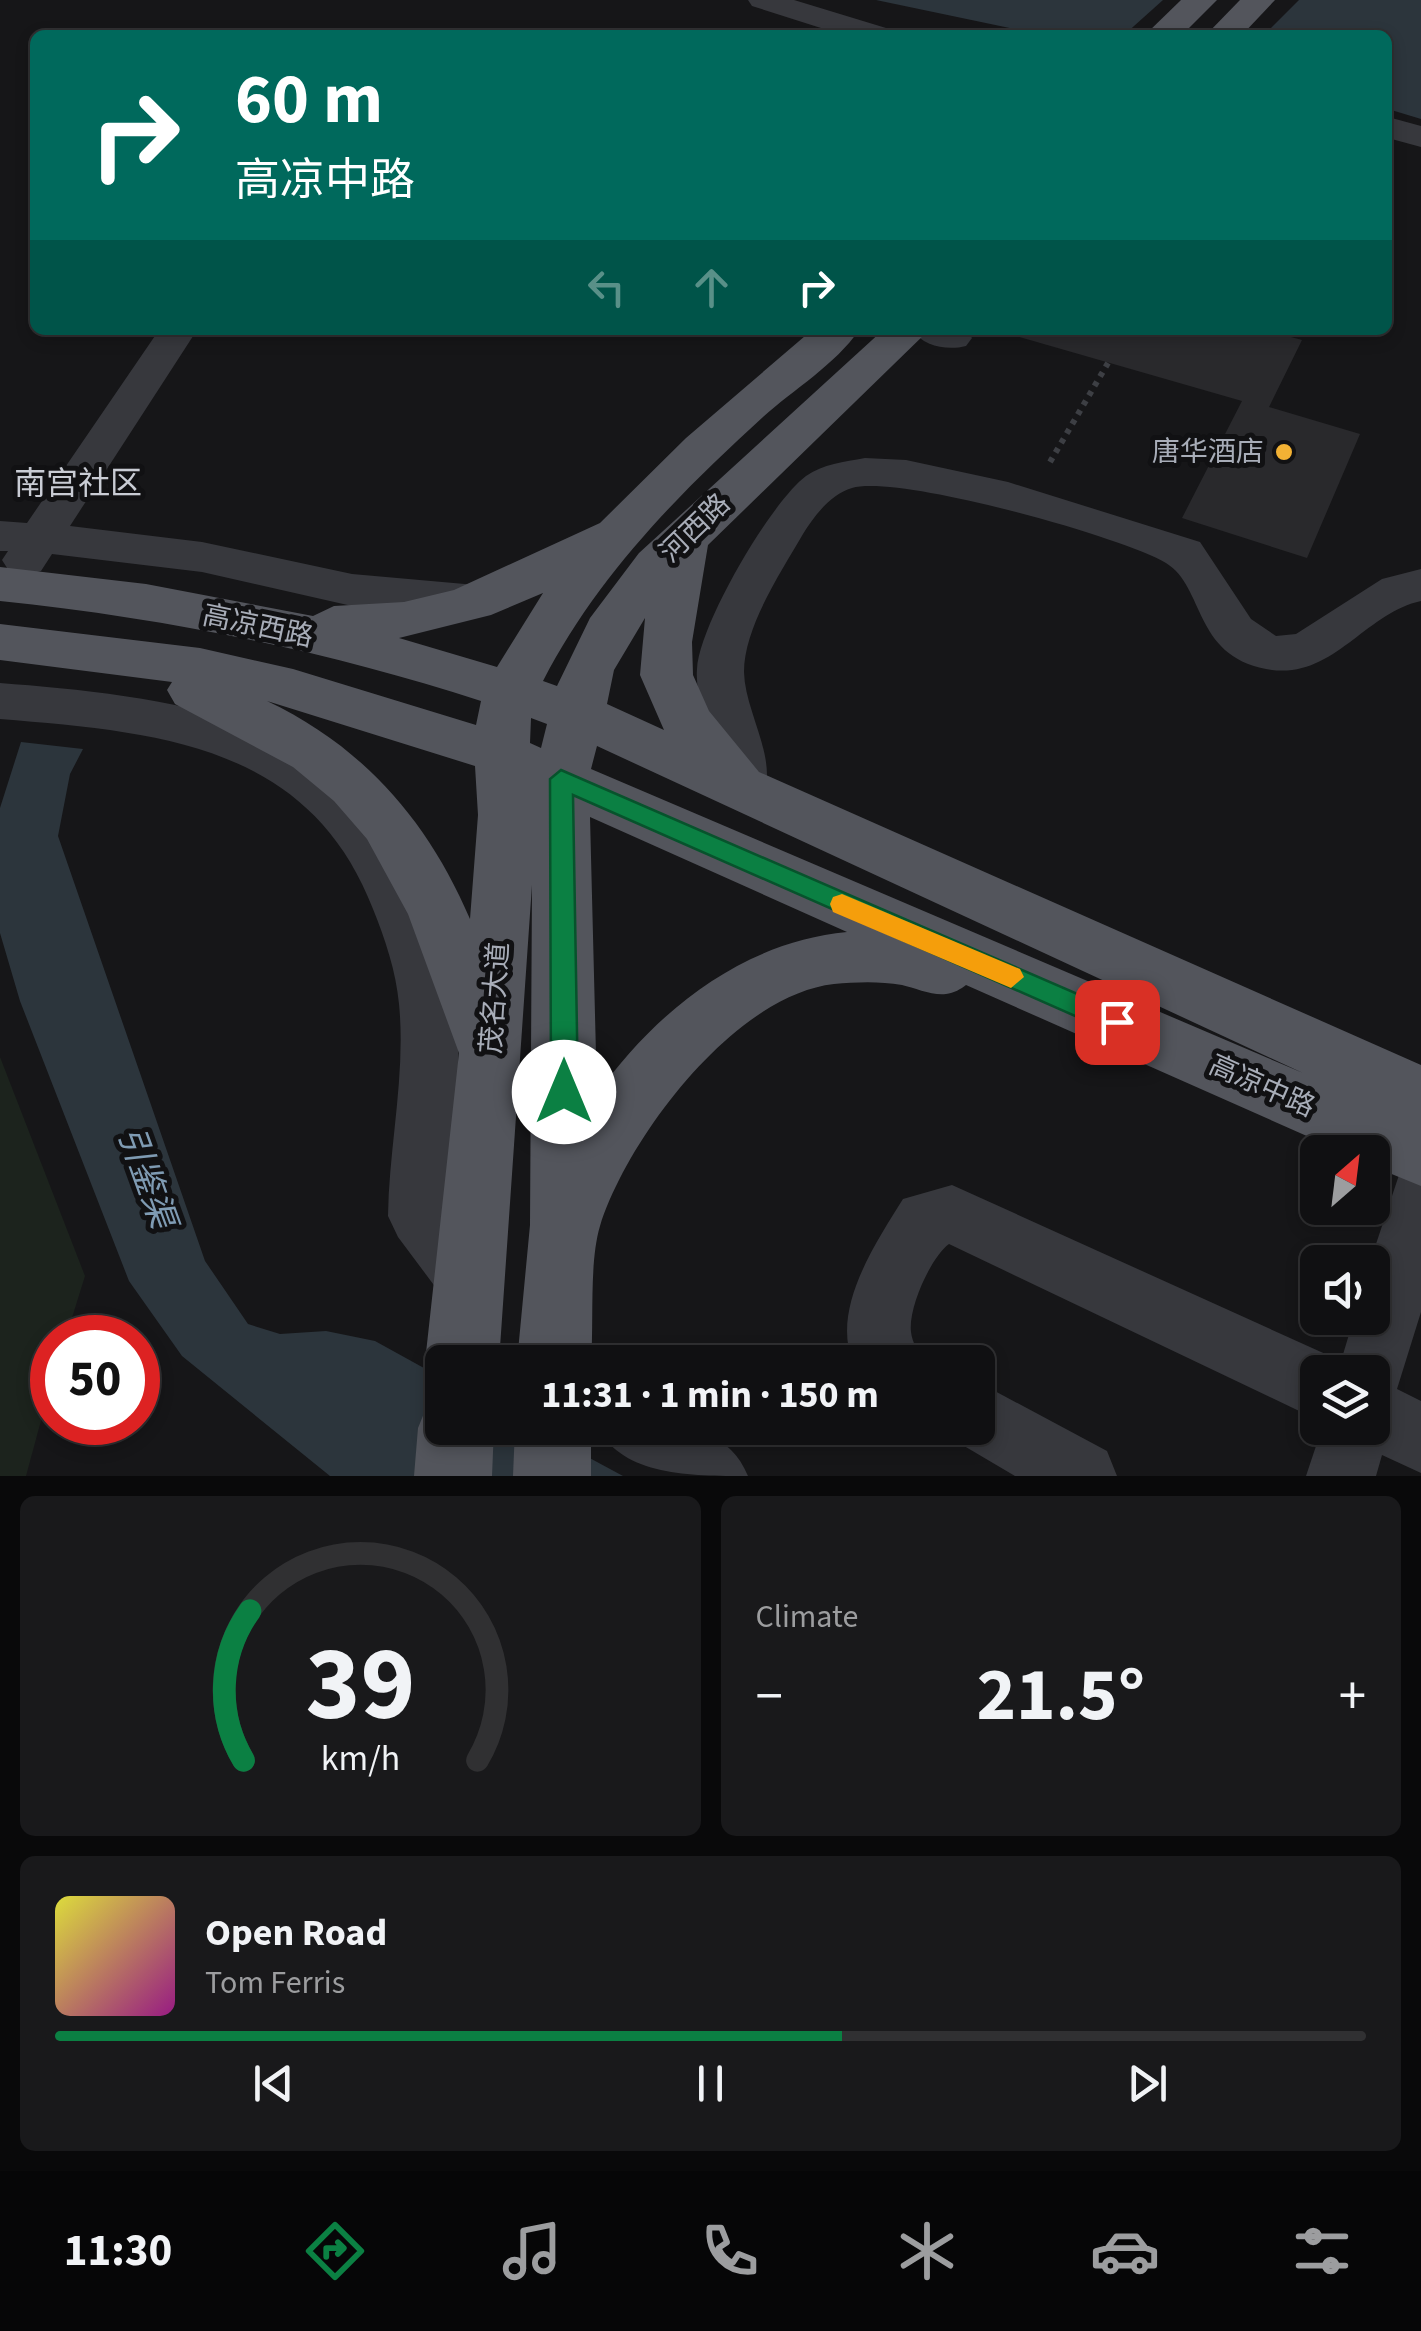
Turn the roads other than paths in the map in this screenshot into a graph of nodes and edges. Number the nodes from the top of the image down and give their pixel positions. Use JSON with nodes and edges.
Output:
{"nodes":[{"id":1,"x":763,"y":0,"type":"edge"},
{"id":2,"x":1200,"y":0,"type":"edge"},
{"id":3,"x":1259,"y":0,"type":"edge"},
{"id":4,"x":859,"y":30,"type":"edge"},
{"id":5,"x":1167,"y":30,"type":"edge"},
{"id":6,"x":1229,"y":30,"type":"edge"},
{"id":7,"x":1392,"y":128,"type":"edge"},
{"id":8,"x":1421,"y":137,"type":"edge"},
{"id":9,"x":174,"y":335,"type":"edge"},
{"id":10,"x":832,"y":335,"type":"edge"},
{"id":11,"x":850,"y":335,"type":"edge"},
{"id":12,"x":917,"y":339,"type":"edge"},
{"id":13,"x":635,"y":515,"type":"junction"},
{"id":14,"x":684,"y":536,"type":"junction"},
{"id":15,"x":20,"y":537,"type":"edge"},
{"id":16,"x":4,"y":585,"type":"edge"},
{"id":17,"x":1421,"y":585,"type":"edge"},
{"id":18,"x":476,"y":600,"type":"junction"},
{"id":19,"x":261,"y":626,"type":"junction"},
{"id":20,"x":0,"y":642,"type":"edge"},
{"id":21,"x":116,"y":654,"type":"junction"},
{"id":22,"x":511,"y":690,"type":"junction"},
{"id":23,"x":0,"y":701,"type":"edge"},
{"id":24,"x":576,"y":713,"type":"junction"},
{"id":25,"x":498,"y":753,"type":"junction"},
{"id":26,"x":561,"y":779,"type":"junction"},
{"id":27,"x":742,"y":790,"type":"junction"},
{"id":28,"x":1083,"y":1008,"type":"junction"},
{"id":29,"x":491,"y":1058,"type":"junction"},
{"id":30,"x":1421,"y":1096,"type":"edge"},
{"id":31,"x":1421,"y":1155,"type":"edge"},
{"id":32,"x":1421,"y":1196,"type":"edge"},
{"id":33,"x":565,"y":1225,"type":"junction"},
{"id":34,"x":472,"y":1282,"type":"junction"},
{"id":35,"x":473,"y":1345,"type":"edge"},
{"id":36,"x":555,"y":1345,"type":"edge"},
{"id":37,"x":880,"y":1345,"type":"edge"},
{"id":38,"x":1376,"y":1355,"type":"edge"},
{"id":39,"x":1300,"y":1378,"type":"edge"},
{"id":40,"x":1390,"y":1422,"type":"edge"},
{"id":41,"x":995,"y":1426,"type":"edge"},
{"id":42,"x":1421,"y":1438,"type":"edge"},
{"id":43,"x":455,"y":1445,"type":"edge"},
{"id":44,"x":661,"y":1445,"type":"edge"},
{"id":45,"x":1351,"y":1445,"type":"edge"},
{"id":46,"x":453,"y":1476,"type":"edge"},
{"id":47,"x":713,"y":1476,"type":"edge"},
{"id":48,"x":1082,"y":1476,"type":"edge"},
{"id":49,"x":1342,"y":1476,"type":"edge"}],
"edges":[{"from":1,"to":4,"type":"street"},
{"from":2,"to":5,"type":"main road"},
{"from":3,"to":6,"type":"main road"},
{"from":7,"to":8,"type":"street"},
{"from":9,"to":15,"type":"street"},
{"from":10,"to":13,"type":"main road","name":"河西路"},
{"from":11,"to":12,"type":"main road"},
{"from":12,"to":14,"type":"main road","name":"河西路"},
{"from":13,"to":18,"type":"main road"},
{"from":13,"to":22,"type":"main road","name":"河西路"},
{"from":14,"to":24,"type":"main road","name":"河西路"},
{"from":14,"to":27,"type":"main road"},
{"from":15,"to":16,"type":"street"},
{"from":15,"to":18,"type":"street"},
{"from":16,"to":19,"type":"main road","name":"高凉西路"},
{"from":17,"to":27,"type":"street"},
{"from":18,"to":19,"type":"main road"},
{"from":19,"to":22,"type":"main road","name":"高凉西路"},
{"from":20,"to":21,"type":"main road","name":"高凉西路"},
{"from":21,"to":25,"type":"main road","name":"高凉西路"},
{"from":21,"to":29,"type":"main road"},
{"from":22,"to":24,"type":"main road","name":"高凉中路"},
{"from":22,"to":25,"type":"main road","name":"河西路"},
{"from":23,"to":34,"type":"street"},
{"from":24,"to":26,"type":"main road","name":"河西路"},
{"from":24,"to":27,"type":"main road","name":"高凉中路"},
{"from":25,"to":26,"type":"main road","name":"高凉中路"},
{"from":25,"to":29,"type":"main road","name":"茂名大道"},
{"from":26,"to":28,"type":"main road","name":"高凉中路"},
{"from":26,"to":33,"type":"main road"},
{"from":27,"to":30,"type":"main road","name":"高凉中路"},
{"from":28,"to":31,"type":"main road","name":"高凉中路"},
{"from":28,"to":33,"type":"main road"},
{"from":29,"to":34,"type":"main road","name":"茂名大道"},
{"from":32,"to":38,"type":"street"},
{"from":33,"to":36,"type":"main road"},
{"from":34,"to":35,"type":"main road","name":"茂名大道"},
{"from":37,"to":39,"type":"street"},
{"from":40,"to":42,"type":"street"},
{"from":41,"to":48,"type":"street"},
{"from":43,"to":46,"type":"main road"},
{"from":44,"to":47,"type":"street"},
{"from":45,"to":49,"type":"street"}]}
